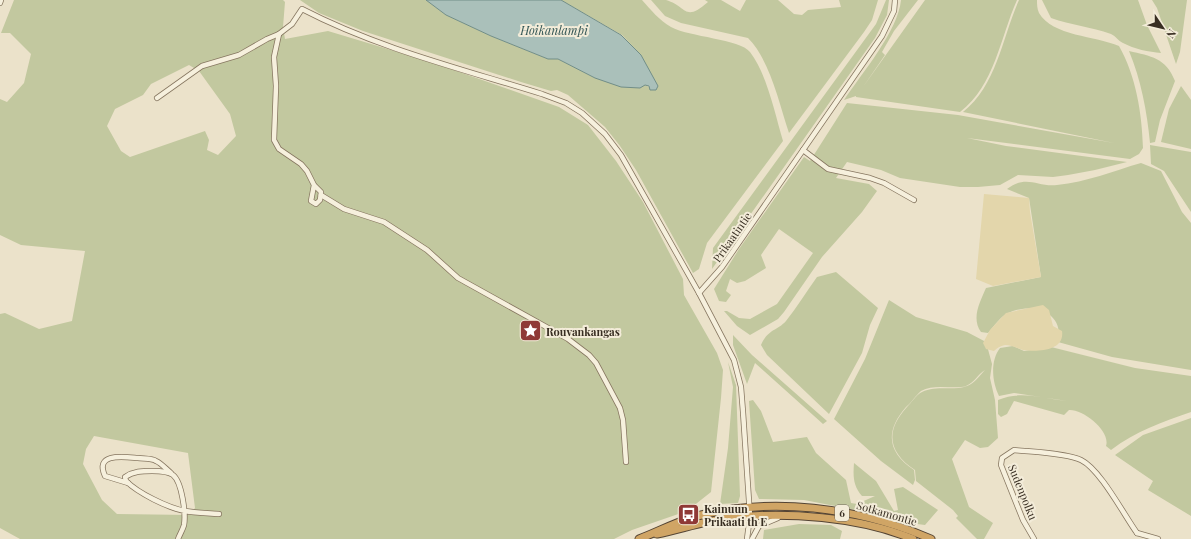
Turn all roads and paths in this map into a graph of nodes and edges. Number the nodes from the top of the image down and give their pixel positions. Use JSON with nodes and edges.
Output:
{"nodes":[{"id":1,"x":1,"y":0,"type":"edge"},
{"id":2,"x":895,"y":0,"type":"edge"},
{"id":3,"x":0,"y":3,"type":"edge"},
{"id":4,"x":279,"y":34,"type":"junction"},
{"id":5,"x":157,"y":98,"type":"dead end"},
{"id":6,"x":803,"y":150,"type":"junction"},
{"id":7,"x":314,"y":185,"type":"junction"},
{"id":8,"x":321,"y":195,"type":"junction"},
{"id":9,"x":914,"y":200,"type":"dead end"},
{"id":10,"x":700,"y":293,"type":"junction"},
{"id":11,"x":626,"y":462,"type":"dead end"},
{"id":12,"x":172,"y":474,"type":"junction"},
{"id":13,"x":128,"y":483,"type":"junction"},
{"id":14,"x":750,"y":508,"type":"junction"},
{"id":15,"x":183,"y":511,"type":"junction"},
{"id":16,"x":219,"y":514,"type":"dead end"},
{"id":17,"x":785,"y":515,"type":"junction"},
{"id":18,"x":750,"y":516,"type":"junction"},
{"id":19,"x":1137,"y":533,"type":"junction"},
{"id":20,"x":649,"y":535,"type":"junction"},
{"id":21,"x":178,"y":539,"type":"edge"},
{"id":22,"x":639,"y":539,"type":"edge"},
{"id":23,"x":747,"y":539,"type":"edge"},
{"id":24,"x":752,"y":539,"type":"edge"},
{"id":25,"x":913,"y":539,"type":"edge"},
{"id":26,"x":931,"y":539,"type":"edge"},
{"id":27,"x":1034,"y":539,"type":"edge"},
{"id":28,"x":1133,"y":539,"type":"edge"},
{"id":29,"x":1158,"y":539,"type":"edge"}],
"edges":[{"from":1,"to":3,"type":"street"},
{"from":2,"to":6,"type":"street","name":"Prikaatintie"},
{"from":4,"to":5,"type":"street"},
{"from":4,"to":7,"type":"street"},
{"from":4,"to":10,"type":"street"},
{"from":6,"to":9,"type":"street"},
{"from":6,"to":10,"type":"street","name":"Prikaatintie"},
{"from":7,"to":8,"type":"street"},
{"from":7,"to":8,"type":"street"},
{"from":8,"to":11,"type":"street"},
{"from":10,"to":14,"type":"street"},
{"from":12,"to":13,"type":"street"},
{"from":12,"to":13,"type":"street"},
{"from":12,"to":15,"type":"street"},
{"from":13,"to":15,"type":"street"},
{"from":14,"to":18,"type":"street"},
{"from":14,"to":20,"type":"highway","name":"Sotkamontie","number":"6"},
{"from":14,"to":26,"type":"highway","name":"Sotkamontie","number":"6"},
{"from":15,"to":16,"type":"street"},
{"from":15,"to":21,"type":"street"},
{"from":17,"to":18,"type":"highway","name":"Sotkamontie","number":"6"},
{"from":17,"to":24,"type":"street"},
{"from":17,"to":25,"type":"highway","name":"Sotkamontie","number":"6"},
{"from":18,"to":20,"type":"highway","name":"Sotkamontie","number":"6"},
{"from":18,"to":23,"type":"street"},
{"from":19,"to":27,"type":"street","name":"Sudenpolku"},
{"from":19,"to":28,"type":"street"},
{"from":19,"to":29,"type":"street"},
{"from":20,"to":22,"type":"highway","name":"Sotkamontie","number":"6"}]}
